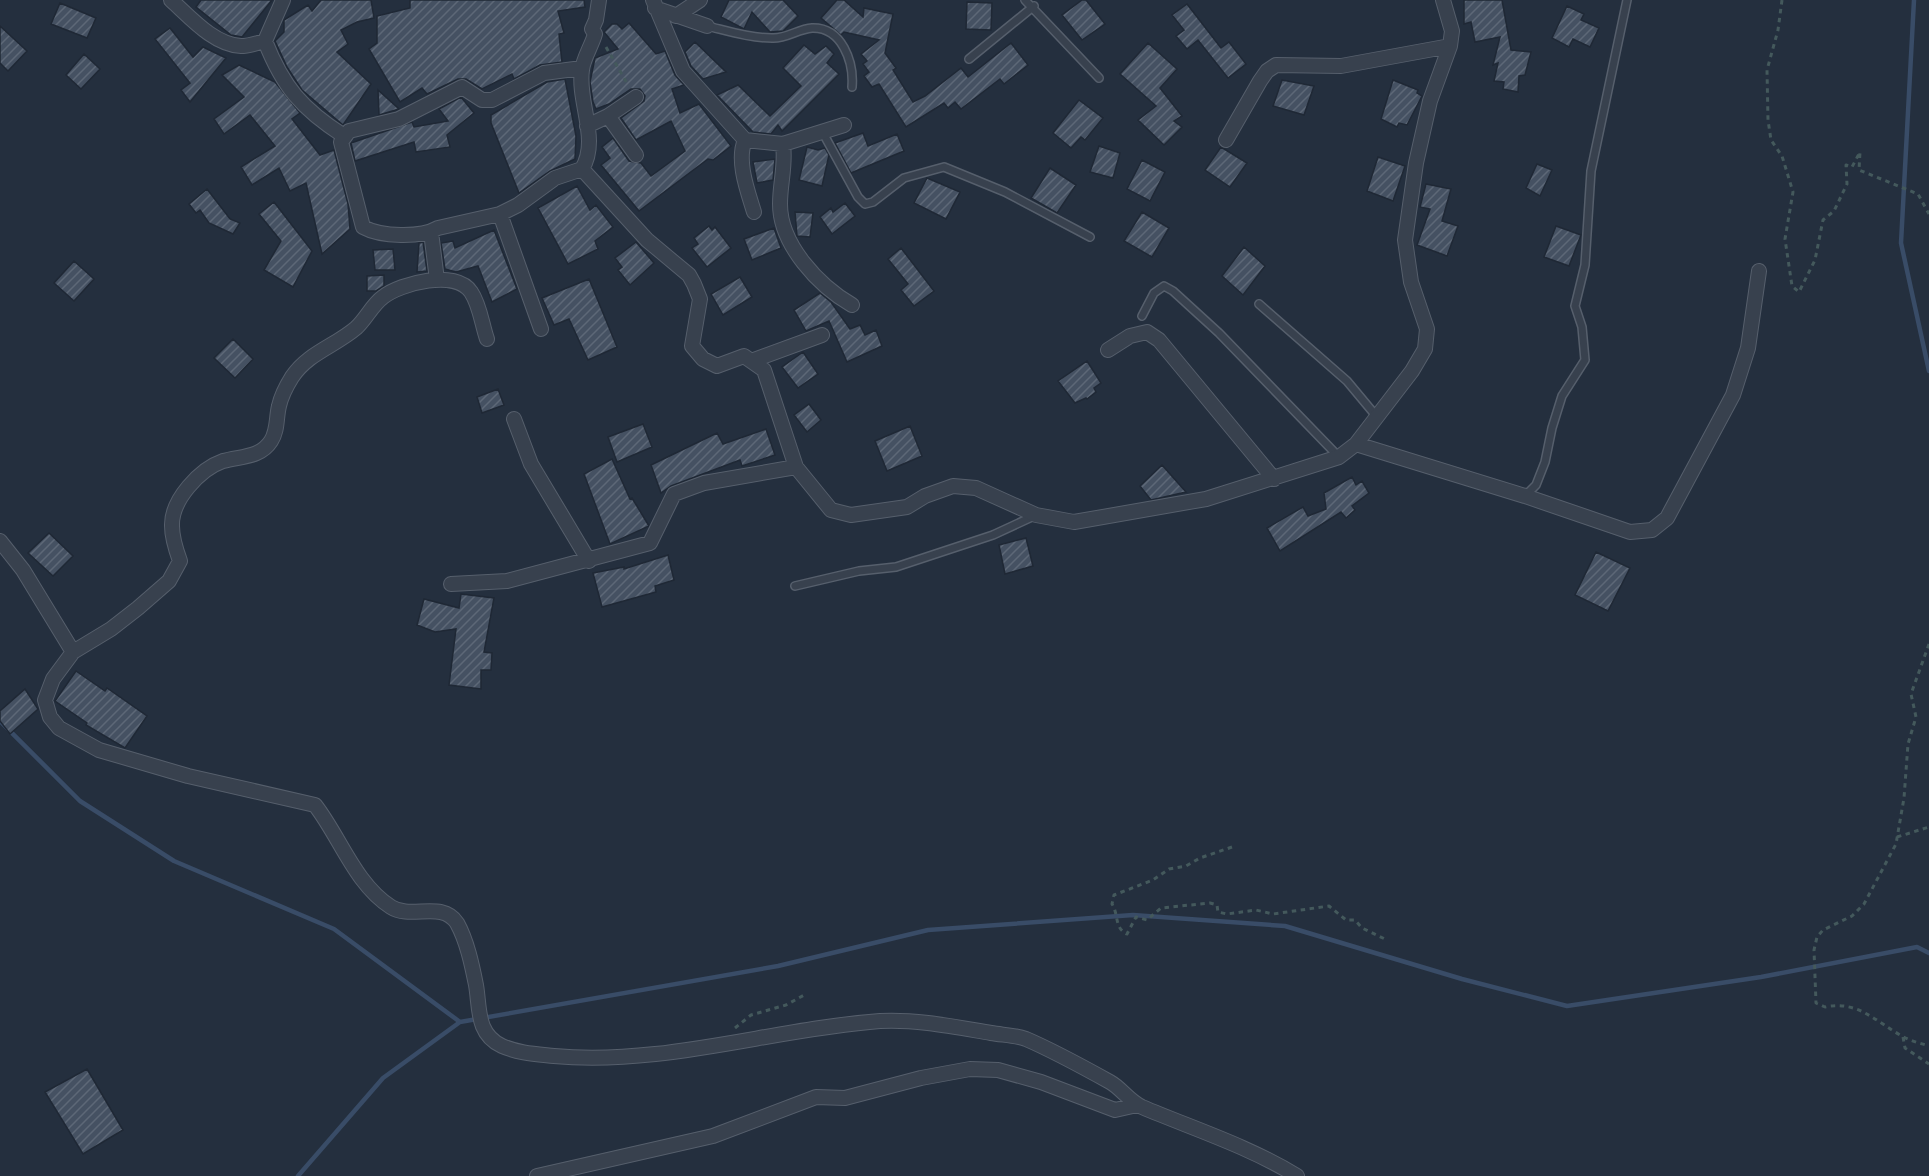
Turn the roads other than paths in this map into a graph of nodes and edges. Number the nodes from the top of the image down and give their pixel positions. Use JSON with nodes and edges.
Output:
{"nodes":[{"id":1,"x":171,"y":0,"type":"edge"},
{"id":2,"x":283,"y":0,"type":"edge"},
{"id":3,"x":599,"y":0,"type":"edge"},
{"id":4,"x":700,"y":0,"type":"edge"},
{"id":5,"x":1025,"y":0,"type":"edge"},
{"id":6,"x":1443,"y":0,"type":"edge"},
{"id":7,"x":1627,"y":0,"type":"edge"},
{"id":8,"x":654,"y":4,"type":"edge"},
{"id":9,"x":1034,"y":6,"type":"junction"},
{"id":10,"x":676,"y":16,"type":"junction"},
{"id":11,"x":707,"y":26,"type":"joint"},
{"id":12,"x":265,"y":41,"type":"junction"},
{"id":13,"x":1450,"y":46,"type":"junction"},
{"id":14,"x":969,"y":59,"type":"dead end"},
{"id":15,"x":582,"y":68,"type":"junction"},
{"id":16,"x":1100,"y":78,"type":"dead end"},
{"id":17,"x":852,"y":87,"type":"dead end"},
{"id":18,"x":636,"y":97,"type":"road end"},
{"id":19,"x":608,"y":116,"type":"junction"},
{"id":20,"x":844,"y":125,"type":"dead end"},
{"id":21,"x":587,"y":126,"type":"junction"},
{"id":22,"x":823,"y":133,"type":"junction"},
{"id":23,"x":344,"y":136,"type":"junction"},
{"id":24,"x":745,"y":140,"type":"junction"},
{"id":25,"x":1226,"y":140,"type":"dead end"},
{"id":26,"x":783,"y":144,"type":"junction"},
{"id":27,"x":636,"y":154,"type":"dead end"},
{"id":28,"x":582,"y":169,"type":"junction"},
{"id":29,"x":754,"y":212,"type":"dead end"},
{"id":30,"x":500,"y":214,"type":"junction"},
{"id":31,"x":431,"y":232,"type":"junction"},
{"id":32,"x":1090,"y":237,"type":"dead end"},
{"id":33,"x":1759,"y":271,"type":"dead end"},
{"id":34,"x":437,"y":280,"type":"junction"},
{"id":35,"x":1259,"y":304,"type":"dead end"},
{"id":36,"x":852,"y":305,"type":"dead end"},
{"id":37,"x":1142,"y":316,"type":"dead end"},
{"id":38,"x":541,"y":329,"type":"dead end"},
{"id":39,"x":822,"y":335,"type":"dead end"},
{"id":40,"x":487,"y":339,"type":"dead end"},
{"id":41,"x":1108,"y":350,"type":"dead end"},
{"id":42,"x":751,"y":361,"type":"junction"},
{"id":43,"x":1377,"y":417,"type":"junction"},
{"id":44,"x":514,"y":419,"type":"dead end"},
{"id":45,"x":1356,"y":444,"type":"junction"},
{"id":46,"x":1339,"y":457,"type":"junction"},
{"id":47,"x":796,"y":467,"type":"junction"},
{"id":48,"x":1274,"y":479,"type":"junction"},
{"id":49,"x":1525,"y":496,"type":"junction"},
{"id":50,"x":1036,"y":515,"type":"junction"},
{"id":51,"x":0,"y":540,"type":"edge"},
{"id":52,"x":590,"y":561,"type":"junction"},
{"id":53,"x":451,"y":584,"type":"dead end"},
{"id":54,"x":795,"y":586,"type":"dead end"},
{"id":55,"x":73,"y":652,"type":"junction"},
{"id":56,"x":1137,"y":1105,"type":"junction"},
{"id":57,"x":537,"y":1176,"type":"edge"},
{"id":58,"x":1297,"y":1176,"type":"edge"}],
"edges":[{"from":1,"to":12,"type":"street"},
{"from":2,"to":12,"type":"street"},
{"from":3,"to":15,"type":"street"},
{"from":4,"to":10,"type":"street"},
{"from":5,"to":9,"type":"lane"},
{"from":6,"to":13,"type":"street"},
{"from":7,"to":49,"type":"lane"},
{"from":8,"to":10,"type":"street"},
{"from":8,"to":24,"type":"street"},
{"from":9,"to":14,"type":"lane"},
{"from":9,"to":16,"type":"lane"},
{"from":10,"to":11,"type":"street"},
{"from":11,"to":17,"type":"lane"},
{"from":12,"to":23,"type":"street"},
{"from":13,"to":25,"type":"street"},
{"from":13,"to":43,"type":"street"},
{"from":15,"to":21,"type":"street"},
{"from":15,"to":23,"type":"street"},
{"from":18,"to":19,"type":"street"},
{"from":19,"to":21,"type":"street"},
{"from":19,"to":27,"type":"street"},
{"from":20,"to":22,"type":"street"},
{"from":21,"to":28,"type":"street"},
{"from":22,"to":26,"type":"street"},
{"from":22,"to":32,"type":"lane"},
{"from":23,"to":31,"type":"street"},
{"from":24,"to":26,"type":"street"},
{"from":24,"to":29,"type":"street"},
{"from":26,"to":36,"type":"street"},
{"from":28,"to":30,"type":"street"},
{"from":28,"to":42,"type":"street"},
{"from":30,"to":31,"type":"street"},
{"from":30,"to":38,"type":"street"},
{"from":31,"to":34,"type":"street"},
{"from":33,"to":49,"type":"street"},
{"from":34,"to":40,"type":"street"},
{"from":34,"to":55,"type":"street"},
{"from":35,"to":43,"type":"lane"},
{"from":37,"to":46,"type":"lane"},
{"from":39,"to":42,"type":"street"},
{"from":41,"to":48,"type":"street"},
{"from":42,"to":47,"type":"street"},
{"from":43,"to":45,"type":"street"},
{"from":44,"to":52,"type":"street"},
{"from":45,"to":46,"type":"street"},
{"from":45,"to":49,"type":"street"},
{"from":46,"to":48,"type":"street"},
{"from":47,"to":50,"type":"street"},
{"from":47,"to":52,"type":"street"},
{"from":48,"to":50,"type":"street"},
{"from":50,"to":54,"type":"lane"},
{"from":51,"to":55,"type":"street"},
{"from":52,"to":53,"type":"street"},
{"from":55,"to":56,"type":"street"},
{"from":56,"to":57,"type":"street"},
{"from":56,"to":58,"type":"street"}]}
